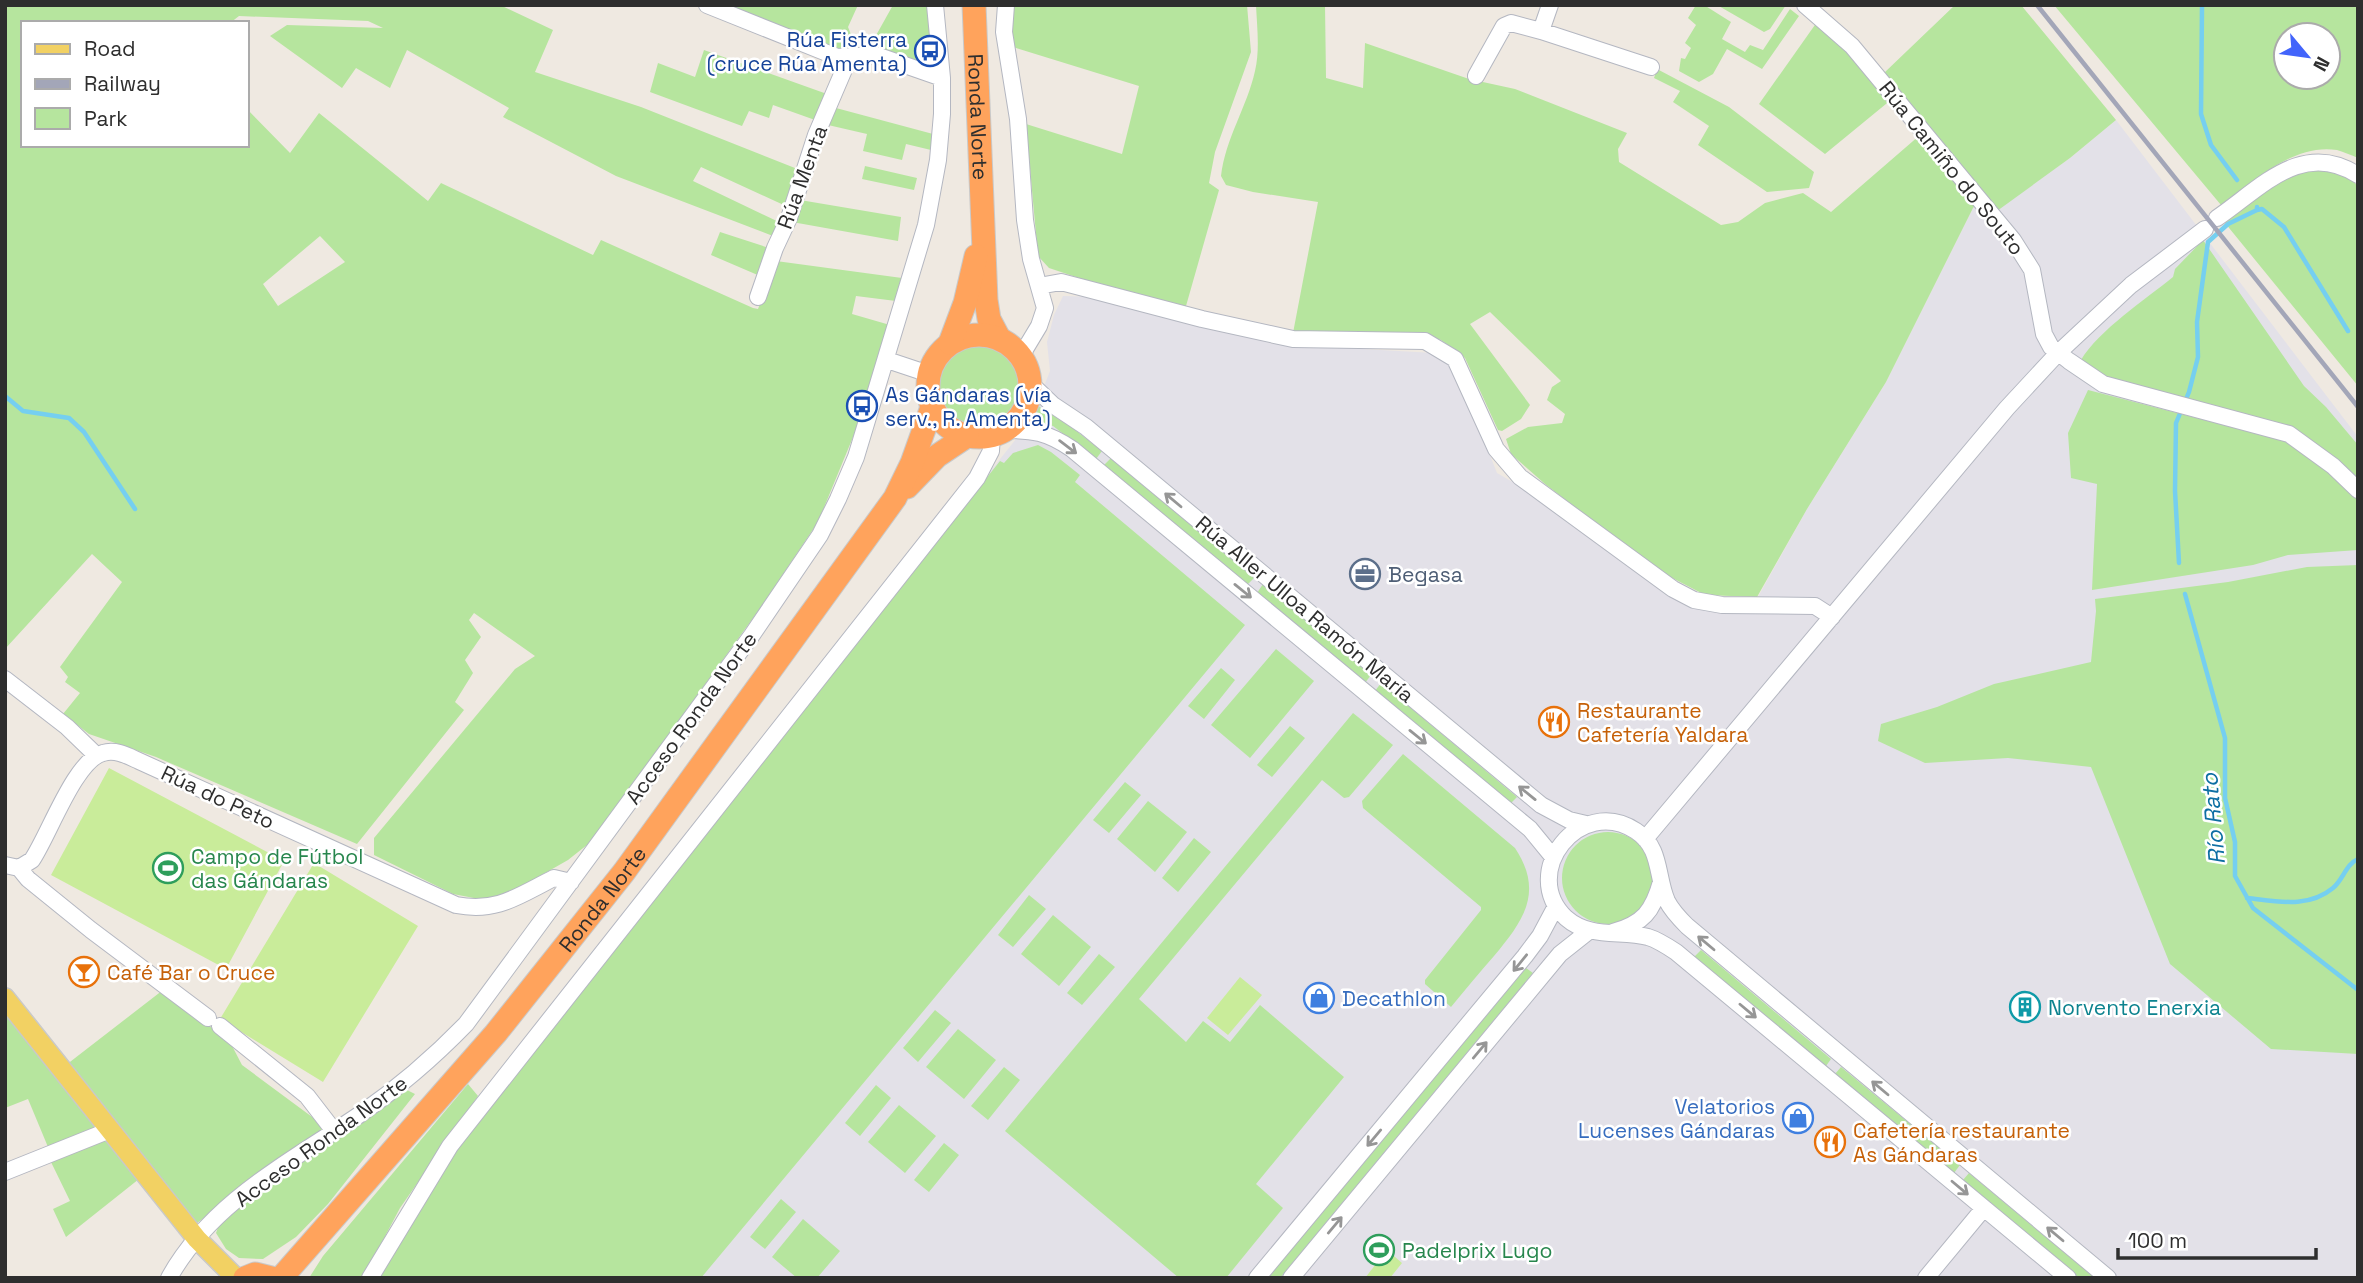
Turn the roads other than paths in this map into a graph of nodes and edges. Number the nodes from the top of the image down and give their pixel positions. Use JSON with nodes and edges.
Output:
{"nodes":[{"id":1,"x":707,"y":5,"type":"edge"},
{"id":2,"x":935,"y":5,"type":"edge"},
{"id":3,"x":974,"y":5,"type":"edge"},
{"id":4,"x":1006,"y":5,"type":"edge"},
{"id":5,"x":1550,"y":5,"type":"edge"},
{"id":6,"x":1805,"y":5,"type":"edge"},
{"id":7,"x":1541,"y":31,"type":"junction"},
{"id":8,"x":847,"y":58,"type":"junction"},
{"id":9,"x":1651,"y":67,"type":"dead end"},
{"id":10,"x":1476,"y":75,"type":"dead end"},
{"id":11,"x":942,"y":78,"type":"junction"},
{"id":12,"x":2358,"y":174,"type":"edge"},
{"id":13,"x":982,"y":229,"type":"junction"},
{"id":14,"x":1039,"y":286,"type":"junction"},
{"id":15,"x":758,"y":297,"type":"dead end"},
{"id":16,"x":999,"y":338,"type":"junction"},
{"id":17,"x":950,"y":344,"type":"junction"},
{"id":18,"x":2058,"y":353,"type":"junction"},
{"id":19,"x":1021,"y":356,"type":"junction"},
{"id":20,"x":887,"y":359,"type":"junction"},
{"id":21,"x":929,"y":374,"type":"junction"},
{"id":22,"x":1030,"y":383,"type":"junction"},
{"id":23,"x":932,"y":407,"type":"junction"},
{"id":24,"x":998,"y":433,"type":"junction"},
{"id":25,"x":967,"y":436,"type":"junction"},
{"id":26,"x":2358,"y":490,"type":"edge"},
{"id":27,"x":894,"y":498,"type":"junction"},
{"id":28,"x":1832,"y":617,"type":"junction"},
{"id":29,"x":5,"y":679,"type":"edge"},
{"id":30,"x":96,"y":755,"type":"junction"},
{"id":31,"x":1587,"y":824,"type":"junction"},
{"id":32,"x":1645,"y":839,"type":"junction"},
{"id":33,"x":1553,"y":857,"type":"junction"},
{"id":34,"x":13,"y":867,"type":"edge"},
{"id":35,"x":571,"y":882,"type":"junction"},
{"id":36,"x":1661,"y":882,"type":"junction"},
{"id":37,"x":1556,"y":906,"type":"junction"},
{"id":38,"x":1589,"y":931,"type":"junction"},
{"id":39,"x":1611,"y":933,"type":"junction"},
{"id":40,"x":5,"y":998,"type":"edge"},
{"id":41,"x":110,"y":1130,"type":"junction"},
{"id":42,"x":334,"y":1131,"type":"junction"},
{"id":43,"x":5,"y":1172,"type":"edge"},
{"id":44,"x":1984,"y":1208,"type":"junction"},
{"id":45,"x":197,"y":1238,"type":"junction"},
{"id":46,"x":169,"y":1278,"type":"edge"},
{"id":47,"x":236,"y":1278,"type":"edge"},
{"id":48,"x":246,"y":1278,"type":"edge"},
{"id":49,"x":271,"y":1278,"type":"edge"},
{"id":50,"x":281,"y":1278,"type":"edge"},
{"id":51,"x":370,"y":1278,"type":"edge"},
{"id":52,"x":1257,"y":1278,"type":"edge"},
{"id":53,"x":1291,"y":1278,"type":"edge"},
{"id":54,"x":1926,"y":1278,"type":"edge"},
{"id":55,"x":2068,"y":1278,"type":"edge"},
{"id":56,"x":2108,"y":1278,"type":"edge"}],
"edges":[{"from":1,"to":8,"type":"street"},
{"from":2,"to":11,"type":"street","name":"Acceso Ronda Norte"},
{"from":3,"to":13,"type":"highway","name":"Ronda Norte"},
{"from":4,"to":14,"type":"street"},
{"from":5,"to":7,"type":"street"},
{"from":6,"to":18,"type":"street","name":"Rúa Camiño do Souto"},
{"from":7,"to":9,"type":"street"},
{"from":7,"to":10,"type":"street"},
{"from":8,"to":11,"type":"street"},
{"from":8,"to":15,"type":"street","name":"Rúa Menta"},
{"from":11,"to":20,"type":"street","name":"Acceso Ronda Norte"},
{"from":12,"to":18,"type":"street"},
{"from":13,"to":16,"type":"highway","name":"Ronda Norte"},
{"from":13,"to":17,"type":"highway","name":"Ronda Norte"},
{"from":14,"to":19,"type":"street"},
{"from":14,"to":28,"type":"street"},
{"from":16,"to":17,"type":"highway"},
{"from":16,"to":19,"type":"highway"},
{"from":17,"to":21,"type":"highway","name":"Ronda Norte"},
{"from":18,"to":26,"type":"street"},
{"from":18,"to":28,"type":"street"},
{"from":19,"to":22,"type":"highway"},
{"from":20,"to":21,"type":"street"},
{"from":20,"to":35,"type":"street","name":"Acceso Ronda Norte"},
{"from":21,"to":23,"type":"highway","name":"Ronda Norte"},
{"from":22,"to":24,"type":"highway"},
{"from":31,"to":22,"type":"street","name":"Rúa Aller Ulloa Ramón María","one_way":true},
{"from":23,"to":25,"type":"highway"},
{"from":23,"to":27,"type":"highway","name":"Ronda Norte"},
{"from":24,"to":25,"type":"highway"},
{"from":24,"to":33,"type":"street","name":"Rúa Aller Ulloa Ramón María","one_way":true},
{"from":24,"to":51,"type":"street"},
{"from":25,"to":27,"type":"highway","name":"Ronda Norte"},
{"from":27,"to":50,"type":"highway","name":"Ronda Norte"},
{"from":28,"to":32,"type":"street"},
{"from":29,"to":30,"type":"street"},
{"from":30,"to":34,"type":"street"},
{"from":30,"to":35,"type":"street","name":"Rúa do Peto"},
{"from":31,"to":32,"type":"street","name":"Rúa Aller Ulloa Ramón María"},
{"from":31,"to":33,"type":"street"},
{"from":32,"to":36,"type":"street"},
{"from":33,"to":37,"type":"street"},
{"from":34,"to":42,"type":"street"},
{"from":35,"to":42,"type":"street","name":"Acceso Ronda Norte"},
{"from":36,"to":39,"type":"street"},
{"from":56,"to":36,"type":"street","one_way":true},
{"from":37,"to":38,"type":"street"},
{"from":37,"to":52,"type":"street","one_way":true},
{"from":38,"to":39,"type":"street"},
{"from":53,"to":38,"type":"street","one_way":true},
{"from":39,"to":44,"type":"street","one_way":true},
{"from":40,"to":41,"type":"main road"},
{"from":41,"to":43,"type":"street"},
{"from":41,"to":45,"type":"main road"},
{"from":42,"to":45,"type":"street","name":"Acceso Ronda Norte"},
{"from":44,"to":54,"type":"street"},
{"from":44,"to":55,"type":"street"},
{"from":45,"to":46,"type":"street","name":"Acceso Ronda Norte"},
{"from":45,"to":47,"type":"main road"},
{"from":48,"to":49,"type":"highway"}]}
